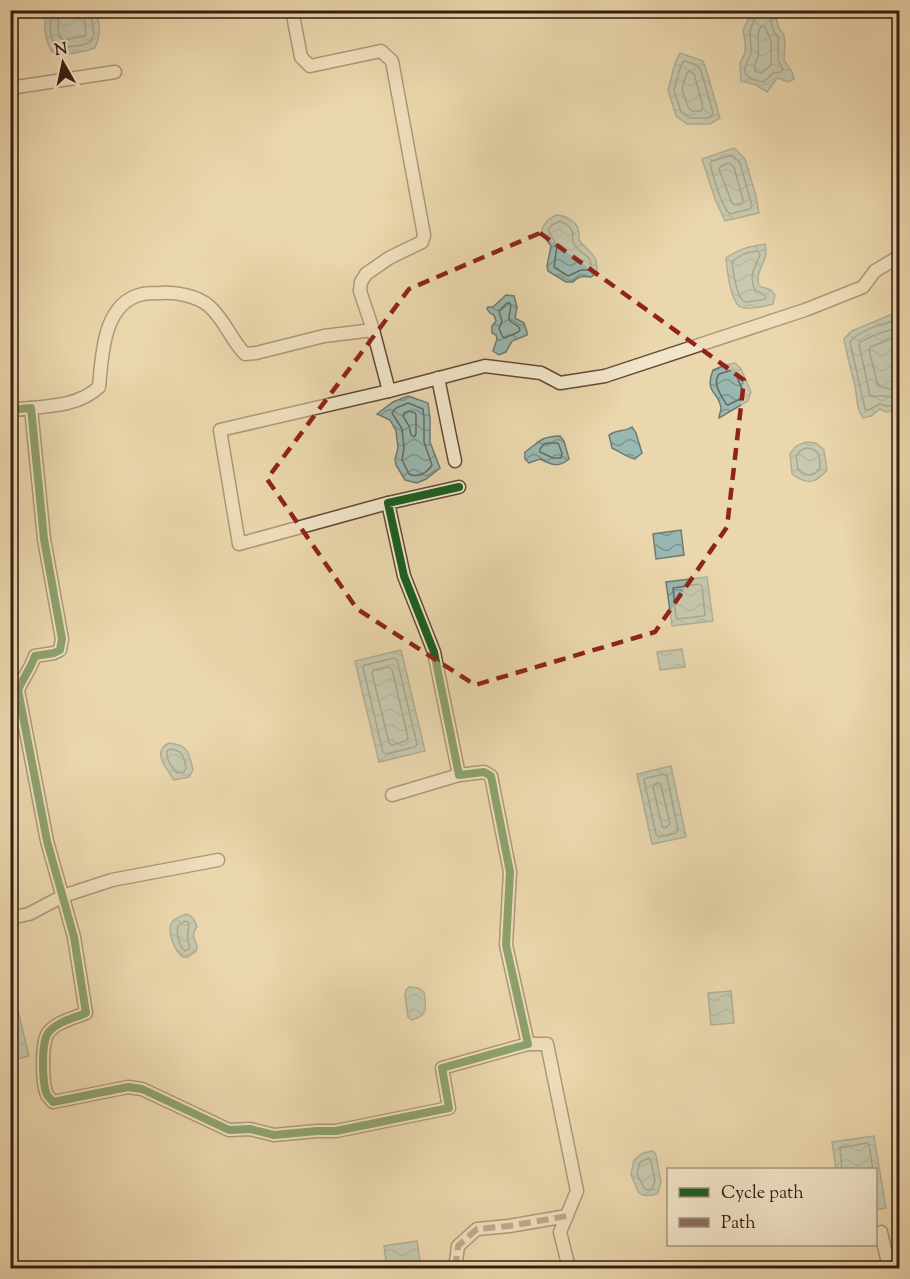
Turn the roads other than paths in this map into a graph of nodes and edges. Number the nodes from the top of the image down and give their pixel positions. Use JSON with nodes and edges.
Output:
{"nodes":[{"id":1,"x":292,"y":10,"type":"edge"},
{"id":2,"x":115,"y":72,"type":"dead end"},
{"id":3,"x":10,"y":88,"type":"edge"},
{"id":4,"x":900,"y":256,"type":"edge"},
{"id":5,"x":373,"y":330,"type":"junction"},
{"id":6,"x":438,"y":378,"type":"junction"},
{"id":7,"x":389,"y":391,"type":"junction"},
{"id":8,"x":31,"y":408,"type":"junction"},
{"id":9,"x":10,"y":411,"type":"edge"},
{"id":10,"x":455,"y":461,"type":"dead end"},
{"id":11,"x":459,"y":487,"type":"dead end"},
{"id":12,"x":388,"y":503,"type":"junction"},
{"id":13,"x":459,"y":775,"type":"junction"},
{"id":14,"x":392,"y":795,"type":"dead end"},
{"id":15,"x":218,"y":860,"type":"dead end"},
{"id":16,"x":63,"y":896,"type":"junction"},
{"id":17,"x":10,"y":918,"type":"edge"},
{"id":18,"x":528,"y":1044,"type":"junction"},
{"id":19,"x":567,"y":1216,"type":"junction"},
{"id":20,"x":881,"y":1232,"type":"dead end"},
{"id":21,"x":457,"y":1269,"type":"edge"},
{"id":22,"x":569,"y":1269,"type":"edge"},
{"id":23,"x":889,"y":1269,"type":"edge"}],
"edges":[{"from":1,"to":5,"type":"street"},
{"from":2,"to":3,"type":"street"},
{"from":4,"to":6,"type":"street"},
{"from":5,"to":7,"type":"street"},
{"from":5,"to":8,"type":"street"},
{"from":6,"to":7,"type":"street"},
{"from":6,"to":10,"type":"street"},
{"from":7,"to":12,"type":"street"},
{"from":8,"to":9,"type":"street"},
{"from":8,"to":16,"type":"street"},
{"from":11,"to":12,"type":"street"},
{"from":12,"to":13,"type":"street"},
{"from":13,"to":14,"type":"street"},
{"from":13,"to":18,"type":"street"},
{"from":15,"to":16,"type":"street"},
{"from":16,"to":17,"type":"street"},
{"from":16,"to":18,"type":"street"},
{"from":18,"to":19,"type":"street"},
{"from":19,"to":21,"type":"street"},
{"from":19,"to":22,"type":"street"},
{"from":20,"to":23,"type":"street"}]}
